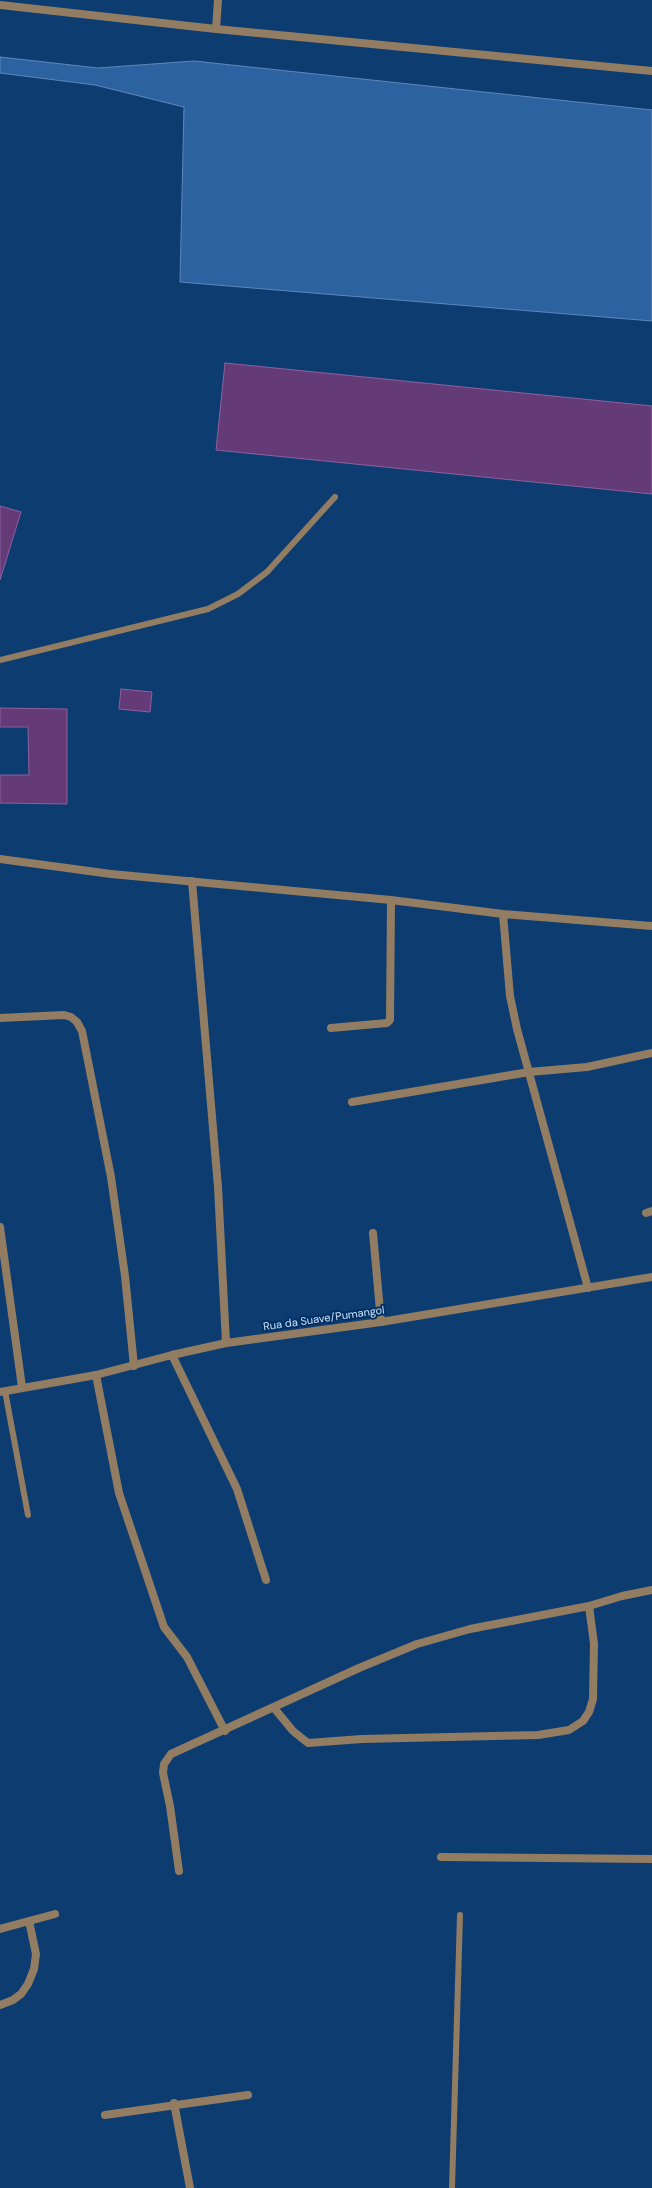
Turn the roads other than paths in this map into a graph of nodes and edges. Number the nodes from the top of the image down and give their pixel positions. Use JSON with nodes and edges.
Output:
{"nodes":[{"id":1,"x":218,"y":0,"type":"edge"},
{"id":2,"x":0,"y":5,"type":"edge"},
{"id":3,"x":216,"y":29,"type":"junction"},
{"id":4,"x":652,"y":71,"type":"edge"},
{"id":5,"x":335,"y":496,"type":"dead end"},
{"id":6,"x":0,"y":660,"type":"edge"},
{"id":7,"x":0,"y":859,"type":"edge"},
{"id":8,"x":192,"y":881,"type":"junction"},
{"id":9,"x":391,"y":900,"type":"junction"},
{"id":10,"x":503,"y":914,"type":"junction"},
{"id":11,"x":652,"y":926,"type":"edge"},
{"id":12,"x":0,"y":1018,"type":"edge"},
{"id":13,"x":331,"y":1028,"type":"dead end"},
{"id":14,"x":652,"y":1053,"type":"edge"},
{"id":15,"x":529,"y":1072,"type":"junction"},
{"id":16,"x":352,"y":1102,"type":"dead end"},
{"id":17,"x":0,"y":1227,"type":"edge"},
{"id":18,"x":373,"y":1233,"type":"dead end"},
{"id":19,"x":2,"y":1263,"type":"edge"},
{"id":20,"x":652,"y":1277,"type":"edge"},
{"id":21,"x":588,"y":1288,"type":"junction"},
{"id":22,"x":381,"y":1322,"type":"junction"},
{"id":23,"x":226,"y":1343,"type":"junction"},
{"id":24,"x":172,"y":1355,"type":"junction"},
{"id":25,"x":134,"y":1366,"type":"junction"},
{"id":26,"x":96,"y":1375,"type":"junction"},
{"id":27,"x":22,"y":1387,"type":"junction"},
{"id":28,"x":3,"y":1391,"type":"edge"},
{"id":29,"x":28,"y":1515,"type":"dead end"},
{"id":30,"x":266,"y":1580,"type":"dead end"},
{"id":31,"x":652,"y":1590,"type":"edge"},
{"id":32,"x":589,"y":1606,"type":"junction"},
{"id":33,"x":274,"y":1708,"type":"junction"},
{"id":34,"x":225,"y":1731,"type":"junction"},
{"id":35,"x":441,"y":1857,"type":"dead end"},
{"id":36,"x":652,"y":1859,"type":"edge"},
{"id":37,"x":179,"y":1871,"type":"dead end"},
{"id":38,"x":55,"y":1914,"type":"dead end"},
{"id":39,"x":460,"y":1915,"type":"dead end"},
{"id":40,"x":29,"y":1921,"type":"junction"},
{"id":41,"x":0,"y":1929,"type":"edge"},
{"id":42,"x":0,"y":2005,"type":"edge"},
{"id":43,"x":248,"y":2095,"type":"dead end"},
{"id":44,"x":174,"y":2103,"type":"junction"},
{"id":45,"x":105,"y":2115,"type":"dead end"},
{"id":46,"x":190,"y":2188,"type":"edge"},
{"id":47,"x":452,"y":2188,"type":"edge"}],
"edges":[{"from":1,"to":3,"type":"street"},
{"from":2,"to":3,"type":"street"},
{"from":3,"to":4,"type":"street"},
{"from":5,"to":6,"type":"lane"},
{"from":7,"to":8,"type":"street"},
{"from":8,"to":9,"type":"street"},
{"from":8,"to":23,"type":"street"},
{"from":9,"to":10,"type":"street"},
{"from":9,"to":13,"type":"street"},
{"from":10,"to":11,"type":"street"},
{"from":10,"to":15,"type":"street"},
{"from":12,"to":25,"type":"street"},
{"from":14,"to":15,"type":"street"},
{"from":15,"to":16,"type":"street"},
{"from":15,"to":21,"type":"street"},
{"from":17,"to":19,"type":"street"},
{"from":18,"to":22,"type":"street"},
{"from":19,"to":27,"type":"street"},
{"from":20,"to":21,"type":"street","name":"Rua da Suave/Pumangol"},
{"from":21,"to":22,"type":"street","name":"Rua da Suave/Pumangol"},
{"from":22,"to":23,"type":"street","name":"Rua da Suave/Pumangol"},
{"from":23,"to":24,"type":"street","name":"Rua da Suave/Pumangol"},
{"from":24,"to":25,"type":"street","name":"Rua da Suave/Pumangol"},
{"from":24,"to":30,"type":"street"},
{"from":25,"to":26,"type":"street","name":"Rua da Suave/Pumangol"},
{"from":26,"to":27,"type":"street","name":"Rua da Suave/Pumangol"},
{"from":26,"to":34,"type":"street"},
{"from":27,"to":28,"type":"street","name":"Rua da Suave/Pumangol"},
{"from":28,"to":29,"type":"lane"},
{"from":31,"to":32,"type":"street"},
{"from":32,"to":33,"type":"street"},
{"from":32,"to":33,"type":"street"},
{"from":33,"to":34,"type":"street"},
{"from":34,"to":37,"type":"street"},
{"from":35,"to":36,"type":"street"},
{"from":38,"to":40,"type":"street"},
{"from":39,"to":47,"type":"lane"},
{"from":40,"to":41,"type":"street"},
{"from":40,"to":42,"type":"street"},
{"from":43,"to":44,"type":"street"},
{"from":44,"to":45,"type":"street"},
{"from":44,"to":46,"type":"street"}]}
